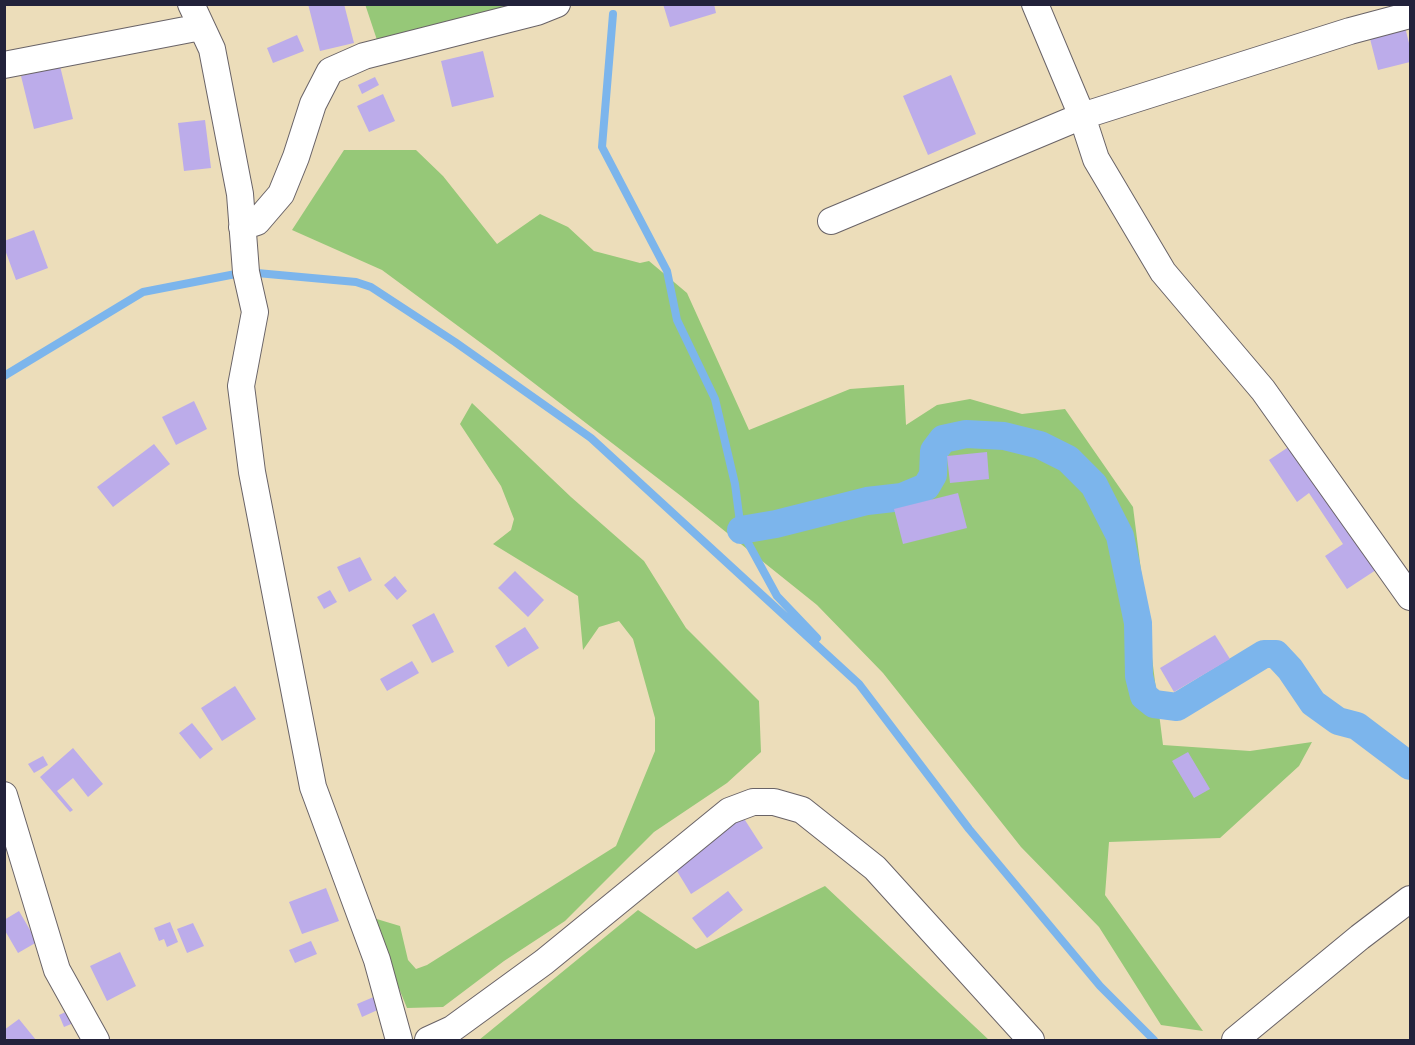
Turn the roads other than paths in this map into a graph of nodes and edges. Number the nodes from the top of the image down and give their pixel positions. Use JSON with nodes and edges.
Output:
{"nodes":[{"id":1,"x":557,"y":4,"type":"edge"},
{"id":2,"x":1035,"y":4,"type":"edge"},
{"id":3,"x":1410,"y":15,"type":"edge"},
{"id":4,"x":196,"y":16,"type":"edge"},
{"id":5,"x":4,"y":66,"type":"edge"},
{"id":6,"x":1082,"y":116,"type":"junction"},
{"id":7,"x":831,"y":221,"type":"dead end"},
{"id":8,"x":242,"y":227,"type":"junction"},
{"id":9,"x":1410,"y":597,"type":"edge"},
{"id":10,"x":4,"y":795,"type":"edge"},
{"id":11,"x":1410,"y":899,"type":"edge"},
{"id":12,"x":96,"y":1041,"type":"edge"},
{"id":13,"x":399,"y":1041,"type":"edge"},
{"id":14,"x":428,"y":1041,"type":"edge"},
{"id":15,"x":1031,"y":1041,"type":"edge"},
{"id":16,"x":1235,"y":1041,"type":"edge"}],
"edges":[{"from":1,"to":8,"type":"street"},
{"from":2,"to":6,"type":"street"},
{"from":3,"to":6,"type":"street"},
{"from":4,"to":5,"type":"street"},
{"from":4,"to":8,"type":"street"},
{"from":6,"to":7,"type":"street"},
{"from":6,"to":9,"type":"street"},
{"from":8,"to":13,"type":"street"},
{"from":10,"to":12,"type":"street"},
{"from":11,"to":16,"type":"street"},
{"from":14,"to":15,"type":"street"}]}
